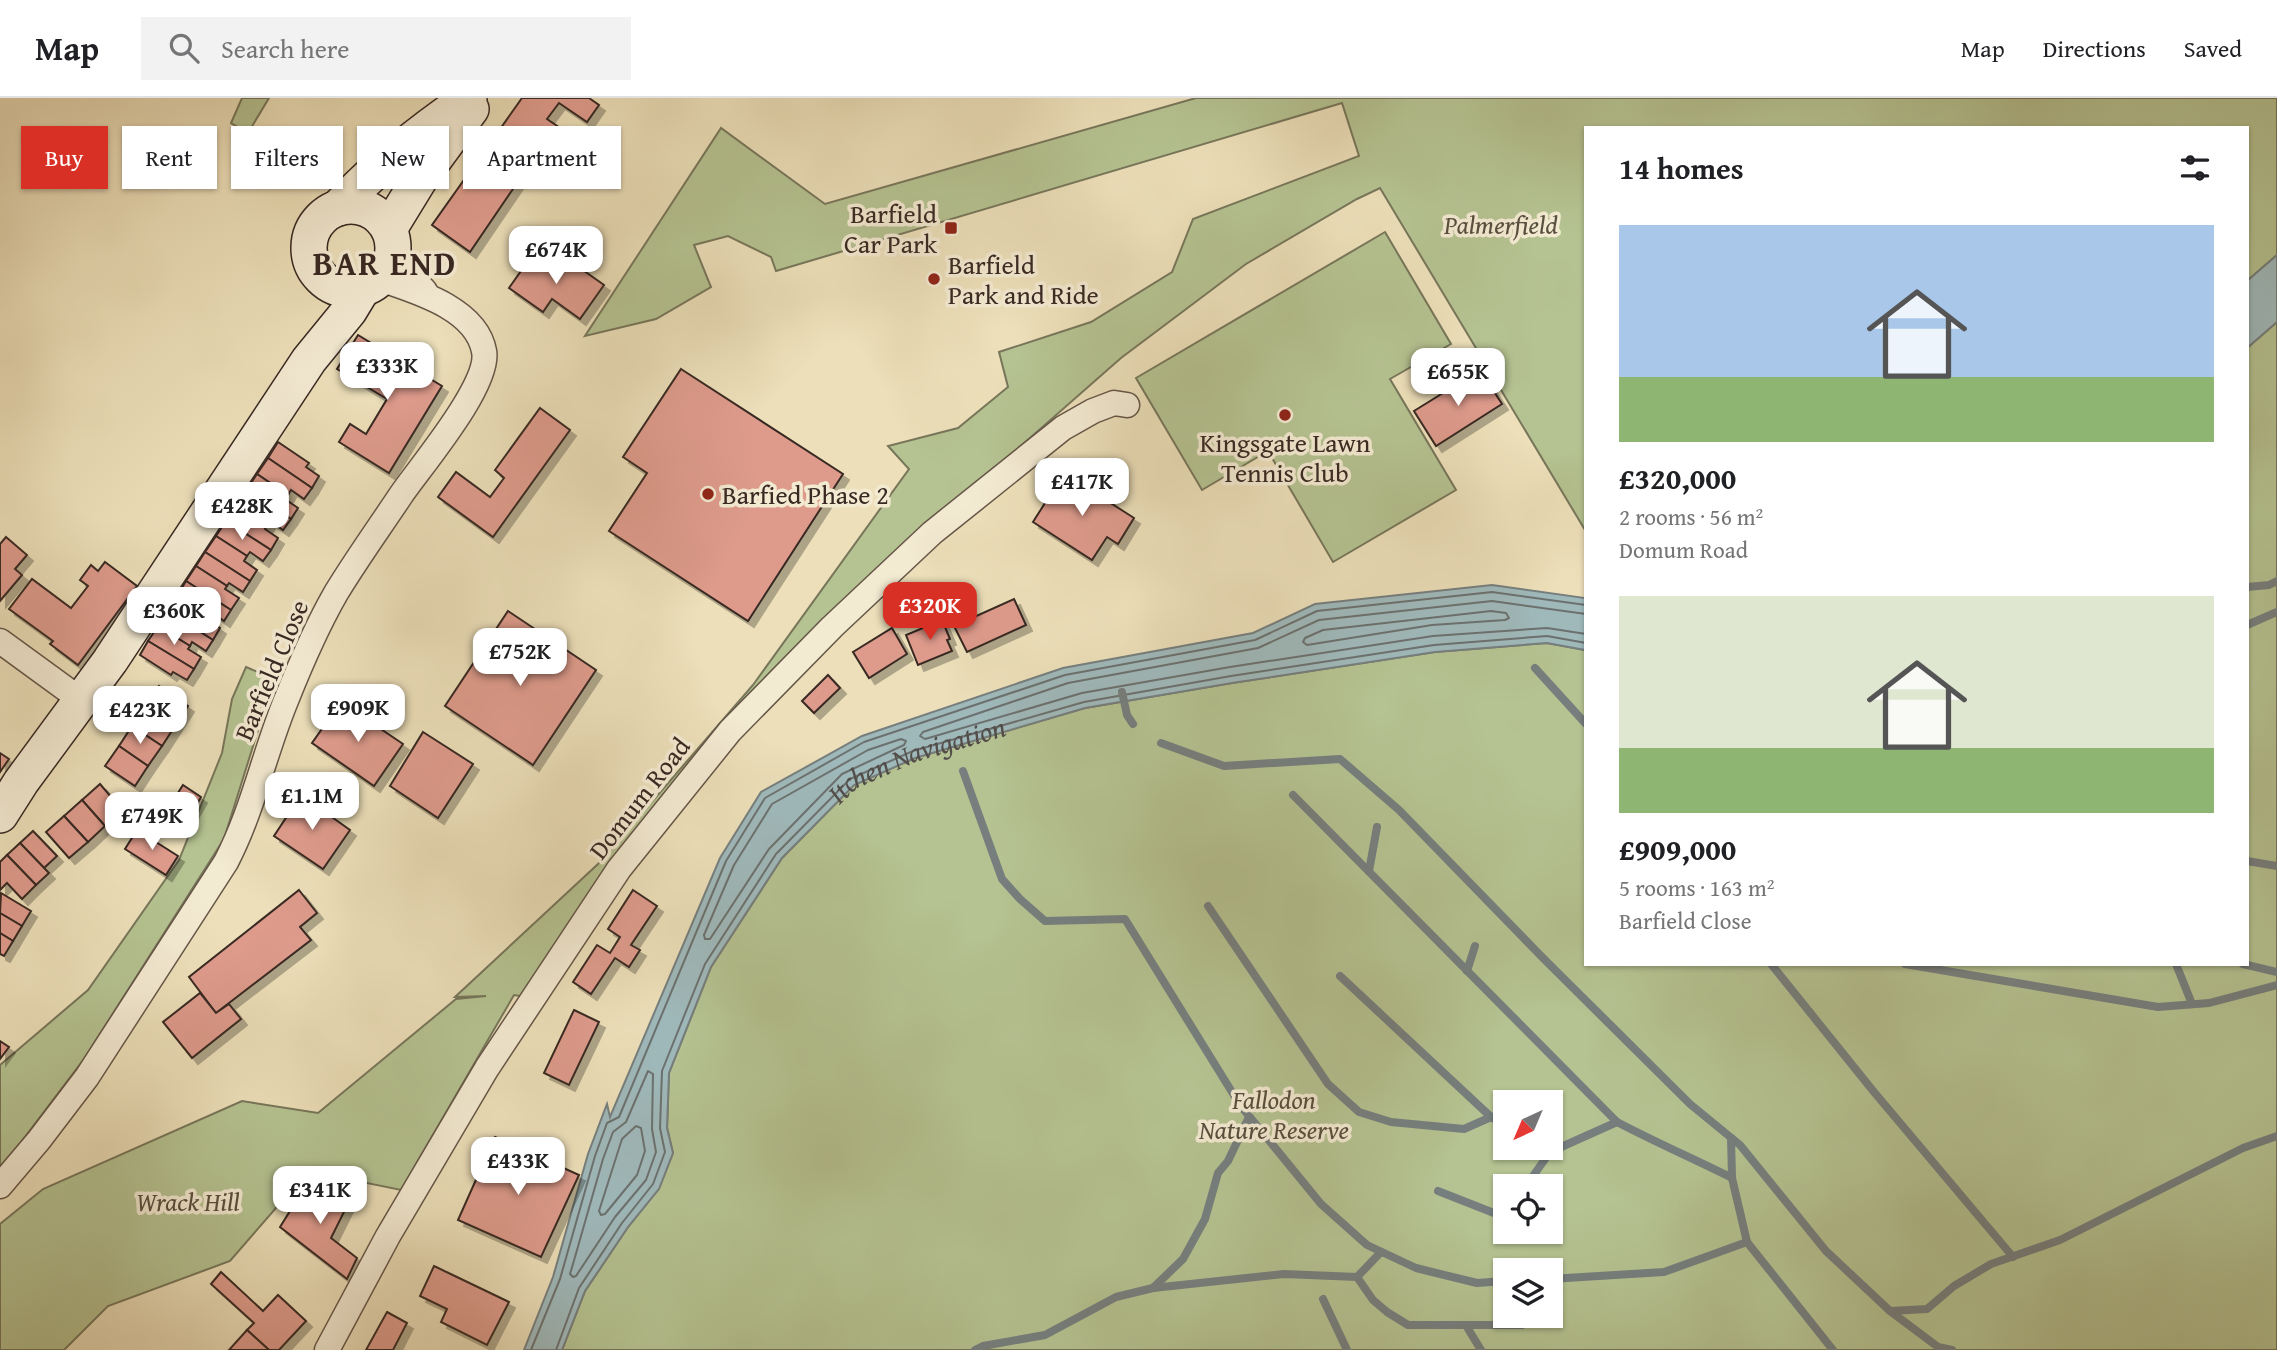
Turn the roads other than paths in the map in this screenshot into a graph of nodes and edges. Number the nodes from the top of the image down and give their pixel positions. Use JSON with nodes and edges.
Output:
{"nodes":[{"id":1,"x":469,"y":98,"type":"edge"},
{"id":2,"x":480,"y":98,"type":"edge"},
{"id":3,"x":338,"y":208,"type":"junction"},
{"id":4,"x":381,"y":263,"type":"junction"},
{"id":5,"x":320,"y":276,"type":"junction"},
{"id":6,"x":309,"y":360,"type":"junction"},
{"id":7,"x":1128,"y":405,"type":"dead end"},
{"id":8,"x":0,"y":641,"type":"edge"},
{"id":9,"x":81,"y":700,"type":"junction"},
{"id":10,"x":0,"y":815,"type":"edge"},
{"id":11,"x":0,"y":1186,"type":"edge"},
{"id":12,"x":327,"y":1350,"type":"edge"}],
"edges":[{"from":1,"to":3,"type":"main road"},
{"from":2,"to":4,"type":"main road"},
{"from":3,"to":4,"type":"main road"},
{"from":3,"to":5,"type":"main road"},
{"from":4,"to":5,"type":"main road"},
{"from":4,"to":6,"type":"main road"},
{"from":4,"to":11,"type":"street","name":"Barfield Close"},
{"from":5,"to":6,"type":"main road"},
{"from":6,"to":9,"type":"main road"},
{"from":7,"to":12,"type":"street","name":"Domum Road"},
{"from":8,"to":9,"type":"street"},
{"from":9,"to":10,"type":"main road"}]}
